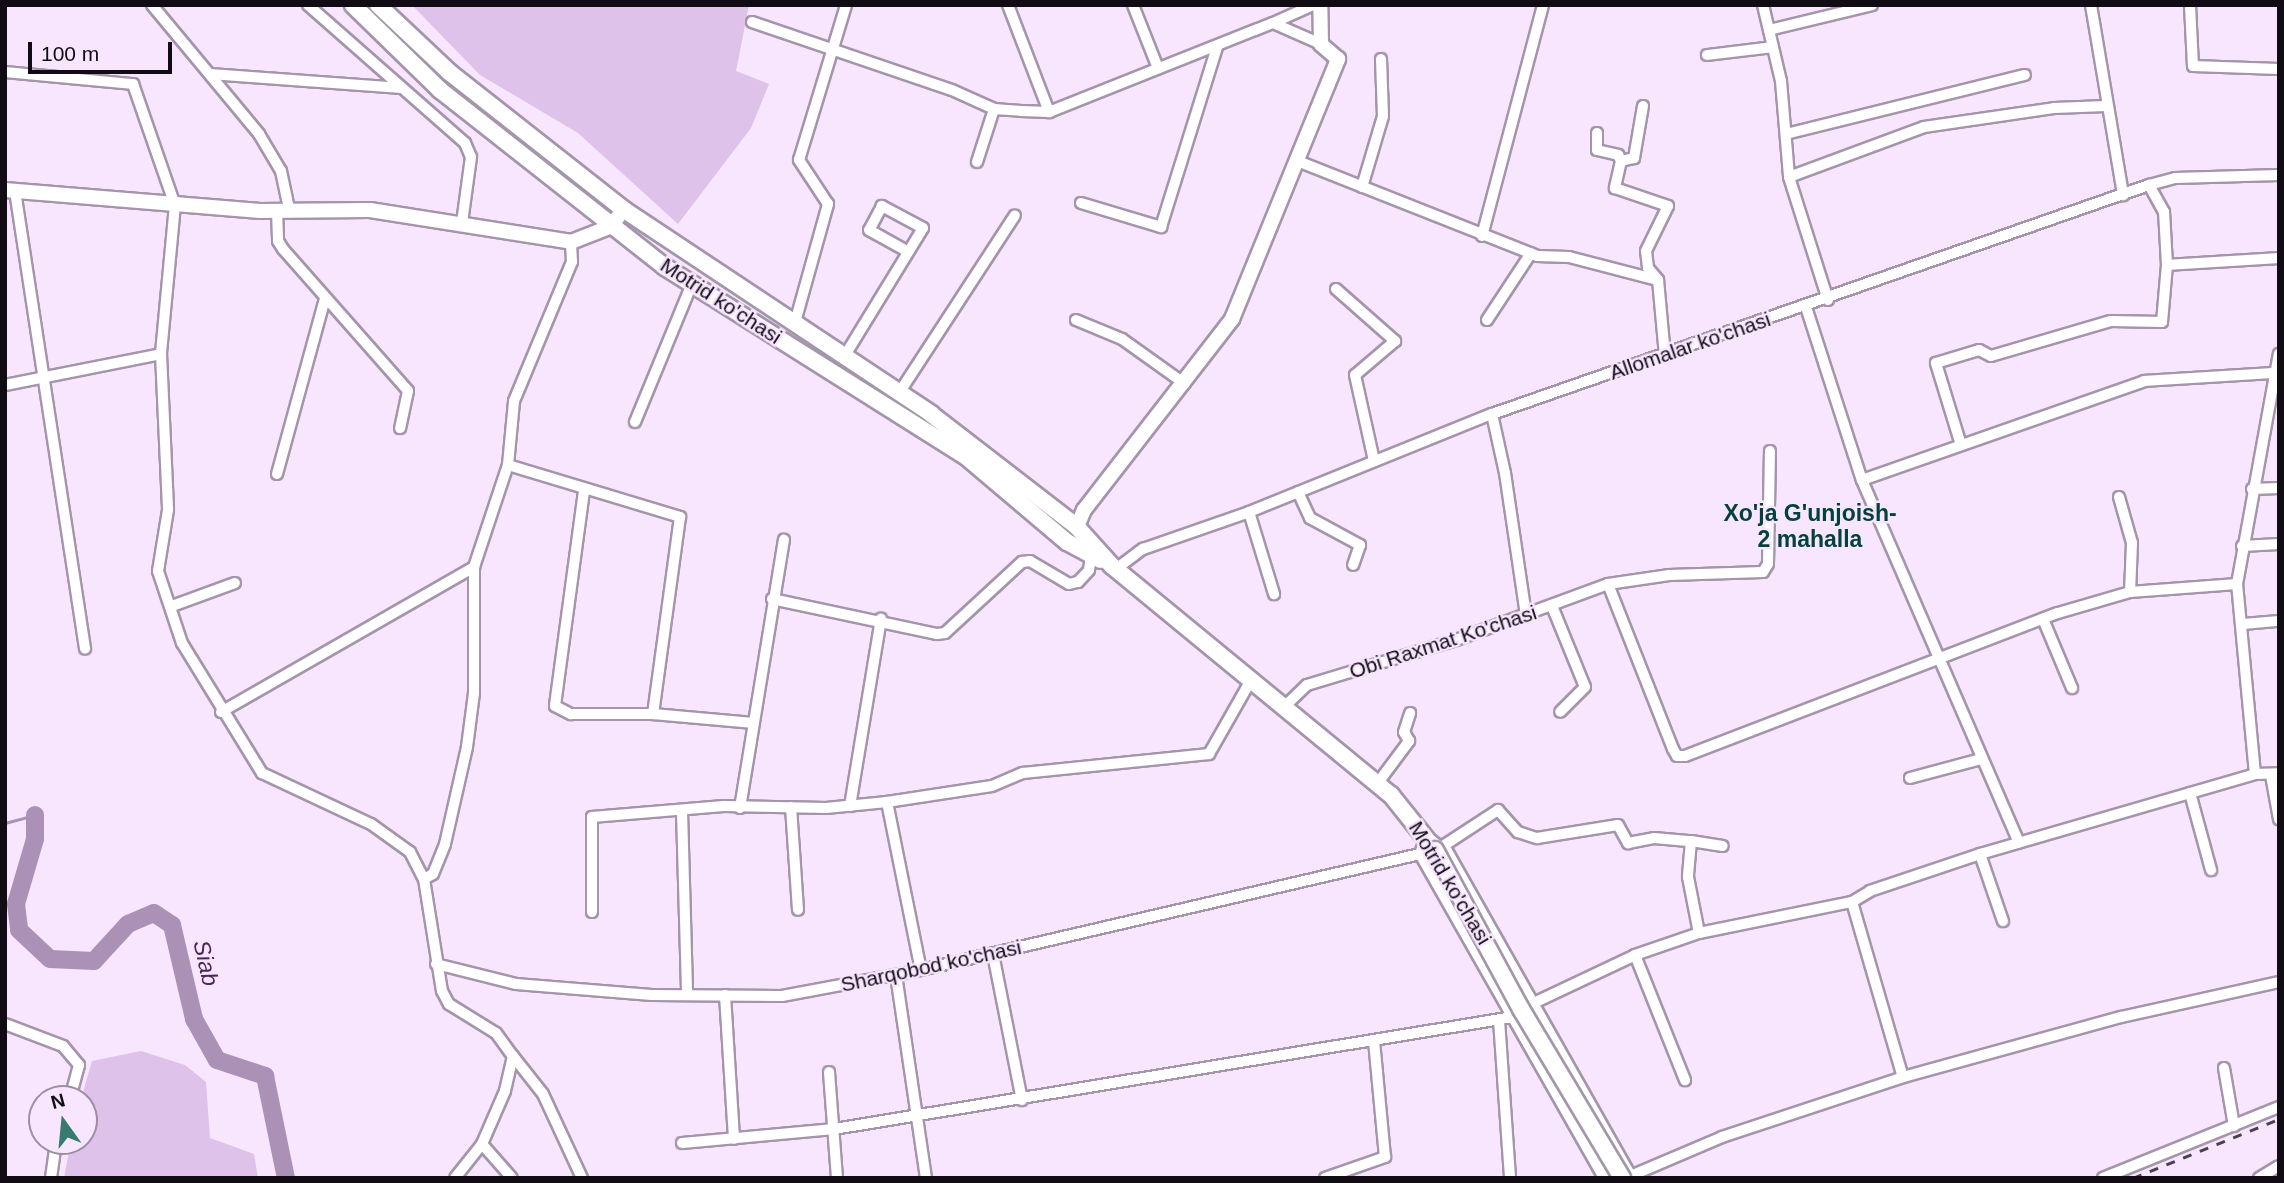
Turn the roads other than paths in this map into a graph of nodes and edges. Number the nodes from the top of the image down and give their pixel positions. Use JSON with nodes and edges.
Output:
{"nodes":[{"id":1,"x":152,"y":5,"type":"edge"},
{"id":2,"x":308,"y":5,"type":"edge"},
{"id":3,"x":353,"y":5,"type":"edge"},
{"id":4,"x":378,"y":5,"type":"edge"},
{"id":5,"x":846,"y":5,"type":"edge"},
{"id":6,"x":1008,"y":5,"type":"edge"},
{"id":7,"x":1133,"y":5,"type":"edge"},
{"id":8,"x":1313,"y":5,"type":"edge"},
{"id":9,"x":1320,"y":5,"type":"edge"},
{"id":10,"x":1543,"y":5,"type":"edge"},
{"id":11,"x":1763,"y":5,"type":"edge"},
{"id":12,"x":1872,"y":5,"type":"edge"},
{"id":13,"x":2091,"y":5,"type":"edge"},
{"id":14,"x":2190,"y":5,"type":"edge"},
{"id":15,"x":752,"y":22,"type":"dead end"},
{"id":16,"x":1273,"y":23,"type":"junction"},
{"id":17,"x":1769,"y":30,"type":"junction"},
{"id":18,"x":1321,"y":44,"type":"junction"},
{"id":19,"x":834,"y":47,"type":"junction"},
{"id":20,"x":1217,"y":47,"type":"junction"},
{"id":21,"x":1773,"y":47,"type":"junction"},
{"id":22,"x":1707,"y":55,"type":"dead end"},
{"id":23,"x":1381,"y":59,"type":"dead end"},
{"id":24,"x":1158,"y":68,"type":"junction"},
{"id":25,"x":2279,"y":69,"type":"edge"},
{"id":26,"x":5,"y":72,"type":"edge"},
{"id":27,"x":210,"y":74,"type":"junction"},
{"id":28,"x":2025,"y":75,"type":"dead end"},
{"id":29,"x":401,"y":88,"type":"junction"},
{"id":30,"x":2106,"y":106,"type":"junction"},
{"id":31,"x":1643,"y":107,"type":"dead end"},
{"id":32,"x":994,"y":109,"type":"junction"},
{"id":33,"x":1049,"y":112,"type":"junction"},
{"id":34,"x":1597,"y":133,"type":"dead end"},
{"id":35,"x":1786,"y":134,"type":"junction"},
{"id":36,"x":1295,"y":160,"type":"junction"},
{"id":37,"x":1621,"y":161,"type":"junction"},
{"id":38,"x":977,"y":162,"type":"dead end"},
{"id":39,"x":2279,"y":174,"type":"edge"},
{"id":40,"x":1789,"y":177,"type":"junction"},
{"id":41,"x":2149,"y":186,"type":"junction"},
{"id":42,"x":1362,"y":187,"type":"junction"},
{"id":43,"x":10,"y":190,"type":"edge"},
{"id":44,"x":2123,"y":195,"type":"junction"},
{"id":45,"x":1081,"y":203,"type":"dead end"},
{"id":46,"x":175,"y":205,"type":"junction"},
{"id":47,"x":283,"y":209,"type":"junction"},
{"id":48,"x":623,"y":209,"type":"junction"},
{"id":49,"x":1015,"y":215,"type":"dead end"},
{"id":50,"x":462,"y":223,"type":"junction"},
{"id":51,"x":612,"y":226,"type":"junction"},
{"id":52,"x":1482,"y":236,"type":"junction"},
{"id":53,"x":571,"y":242,"type":"junction"},
{"id":54,"x":907,"y":250,"type":"junction"},
{"id":55,"x":1531,"y":253,"type":"junction"},
{"id":56,"x":2279,"y":258,"type":"edge"},
{"id":57,"x":2167,"y":265,"type":"junction"},
{"id":58,"x":1658,"y":280,"type":"junction"},
{"id":59,"x":692,"y":284,"type":"junction"},
{"id":60,"x":1336,"y":289,"type":"dead end"},
{"id":61,"x":325,"y":298,"type":"junction"},
{"id":62,"x":1828,"y":300,"type":"junction"},
{"id":63,"x":1807,"y":307,"type":"junction"},
{"id":64,"x":1076,"y":320,"type":"dead end"},
{"id":65,"x":1487,"y":320,"type":"dead end"},
{"id":66,"x":794,"y":326,"type":"junction"},
{"id":67,"x":161,"y":354,"type":"junction"},
{"id":68,"x":2279,"y":354,"type":"edge"},
{"id":69,"x":1665,"y":355,"type":"junction"},
{"id":70,"x":844,"y":357,"type":"junction"},
{"id":71,"x":2272,"y":373,"type":"junction"},
{"id":72,"x":43,"y":377,"type":"junction"},
{"id":73,"x":1185,"y":384,"type":"junction"},
{"id":74,"x":5,"y":385,"type":"edge"},
{"id":75,"x":899,"y":393,"type":"junction"},
{"id":76,"x":1492,"y":414,"type":"junction"},
{"id":77,"x":635,"y":422,"type":"dead end"},
{"id":78,"x":400,"y":429,"type":"dead end"},
{"id":79,"x":1961,"y":445,"type":"junction"},
{"id":80,"x":1770,"y":451,"type":"dead end"},
{"id":81,"x":1374,"y":461,"type":"junction"},
{"id":82,"x":508,"y":466,"type":"junction"},
{"id":83,"x":277,"y":474,"type":"dead end"},
{"id":84,"x":1862,"y":480,"type":"junction"},
{"id":85,"x":2279,"y":488,"type":"edge"},
{"id":86,"x":2252,"y":489,"type":"junction"},
{"id":87,"x":584,"y":491,"type":"junction"},
{"id":88,"x":1298,"y":492,"type":"junction"},
{"id":89,"x":2119,"y":497,"type":"dead end"},
{"id":90,"x":1249,"y":512,"type":"junction"},
{"id":91,"x":1077,"y":527,"type":"junction"},
{"id":92,"x":784,"y":540,"type":"dead end"},
{"id":93,"x":2279,"y":544,"type":"edge"},
{"id":94,"x":2242,"y":546,"type":"junction"},
{"id":95,"x":1091,"y":555,"type":"junction"},
{"id":96,"x":1353,"y":565,"type":"dead end"},
{"id":97,"x":474,"y":567,"type":"junction"},
{"id":98,"x":1114,"y":568,"type":"junction"},
{"id":99,"x":235,"y":583,"type":"dead end"},
{"id":100,"x":1608,"y":584,"type":"junction"},
{"id":101,"x":2237,"y":584,"type":"junction"},
{"id":102,"x":2130,"y":592,"type":"junction"},
{"id":103,"x":1274,"y":594,"type":"dead end"},
{"id":104,"x":772,"y":599,"type":"junction"},
{"id":105,"x":172,"y":606,"type":"junction"},
{"id":106,"x":1552,"y":606,"type":"junction"},
{"id":107,"x":1526,"y":616,"type":"junction"},
{"id":108,"x":881,"y":619,"type":"junction"},
{"id":109,"x":2043,"y":619,"type":"junction"},
{"id":110,"x":2279,"y":621,"type":"edge"},
{"id":111,"x":2243,"y":624,"type":"junction"},
{"id":112,"x":85,"y":649,"type":"dead end"},
{"id":113,"x":1938,"y":662,"type":"junction"},
{"id":114,"x":1251,"y":680,"type":"junction"},
{"id":115,"x":2072,"y":688,"type":"dead end"},
{"id":116,"x":1283,"y":708,"type":"junction"},
{"id":117,"x":221,"y":712,"type":"junction"},
{"id":118,"x":1560,"y":712,"type":"dead end"},
{"id":119,"x":1410,"y":713,"type":"dead end"},
{"id":120,"x":653,"y":714,"type":"junction"},
{"id":121,"x":754,"y":723,"type":"junction"},
{"id":122,"x":1981,"y":759,"type":"junction"},
{"id":123,"x":2255,"y":774,"type":"junction"},
{"id":124,"x":2275,"y":774,"type":"edge"},
{"id":125,"x":1910,"y":778,"type":"dead end"},
{"id":126,"x":1377,"y":784,"type":"junction"},
{"id":127,"x":2190,"y":793,"type":"junction"},
{"id":128,"x":887,"y":802,"type":"junction"},
{"id":129,"x":850,"y":806,"type":"junction"},
{"id":130,"x":791,"y":807,"type":"junction"},
{"id":131,"x":740,"y":808,"type":"junction"},
{"id":132,"x":682,"y":811,"type":"junction"},
{"id":133,"x":2279,"y":819,"type":"edge"},
{"id":134,"x":1691,"y":842,"type":"junction"},
{"id":135,"x":2019,"y":843,"type":"junction"},
{"id":136,"x":1723,"y":846,"type":"dead end"},
{"id":137,"x":1431,"y":847,"type":"junction"},
{"id":138,"x":1980,"y":854,"type":"junction"},
{"id":139,"x":2211,"y":870,"type":"dead end"},
{"id":140,"x":424,"y":879,"type":"junction"},
{"id":141,"x":1852,"y":902,"type":"junction"},
{"id":142,"x":798,"y":910,"type":"dead end"},
{"id":143,"x":592,"y":912,"type":"dead end"},
{"id":144,"x":2003,"y":921,"type":"dead end"},
{"id":145,"x":1699,"y":933,"type":"junction"},
{"id":146,"x":993,"y":954,"type":"junction"},
{"id":147,"x":1635,"y":955,"type":"junction"},
{"id":148,"x":436,"y":964,"type":"junction"},
{"id":149,"x":921,"y":970,"type":"junction"},
{"id":150,"x":896,"y":975,"type":"junction"},
{"id":151,"x":2279,"y":982,"type":"edge"},
{"id":152,"x":687,"y":995,"type":"junction"},
{"id":153,"x":725,"y":995,"type":"junction"},
{"id":154,"x":1524,"y":1011,"type":"junction"},
{"id":155,"x":1499,"y":1020,"type":"junction"},
{"id":156,"x":5,"y":1024,"type":"edge"},
{"id":157,"x":1550,"y":1030,"type":"junction"},
{"id":158,"x":1526,"y":1040,"type":"junction"},
{"id":159,"x":1374,"y":1041,"type":"junction"},
{"id":160,"x":513,"y":1056,"type":"junction"},
{"id":161,"x":2224,"y":1068,"type":"dead end"},
{"id":162,"x":829,"y":1072,"type":"dead end"},
{"id":163,"x":1903,"y":1077,"type":"junction"},
{"id":164,"x":1685,"y":1080,"type":"dead end"},
{"id":165,"x":74,"y":1085,"type":"edge"},
{"id":166,"x":1022,"y":1100,"type":"junction"},
{"id":167,"x":2279,"y":1107,"type":"edge"},
{"id":168,"x":919,"y":1116,"type":"junction"},
{"id":169,"x":2234,"y":1126,"type":"junction"},
{"id":170,"x":834,"y":1129,"type":"junction"},
{"id":171,"x":734,"y":1139,"type":"junction"},
{"id":172,"x":682,"y":1143,"type":"dead end"},
{"id":173,"x":482,"y":1144,"type":"junction"},
{"id":174,"x":54,"y":1155,"type":"edge"},
{"id":175,"x":2279,"y":1166,"type":"edge"},
{"id":176,"x":2256,"y":1175,"type":"edge"},
{"id":177,"x":1628,"y":1177,"type":"edge"},
{"id":178,"x":51,"y":1178,"type":"edge"},
{"id":179,"x":455,"y":1178,"type":"edge"},
{"id":180,"x":512,"y":1178,"type":"edge"},
{"id":181,"x":582,"y":1178,"type":"edge"},
{"id":182,"x":837,"y":1178,"type":"edge"},
{"id":183,"x":926,"y":1178,"type":"edge"},
{"id":184,"x":1325,"y":1178,"type":"edge"},
{"id":185,"x":1510,"y":1178,"type":"edge"},
{"id":186,"x":1604,"y":1178,"type":"edge"},
{"id":187,"x":2103,"y":1178,"type":"edge"}],
"edges":[{"from":1,"to":27,"type":"street"},
{"from":2,"to":29,"type":"street"},
{"from":3,"to":51,"type":"main road","name":"Motrid ko'chasi"},
{"from":4,"to":48,"type":"main road","name":"Motrid ko'chasi"},
{"from":5,"to":19,"type":"street"},
{"from":6,"to":33,"type":"street"},
{"from":7,"to":24,"type":"street"},
{"from":8,"to":16,"type":"street"},
{"from":9,"to":18,"type":"street"},
{"from":10,"to":52,"type":"street"},
{"from":11,"to":17,"type":"street"},
{"from":12,"to":17,"type":"street"},
{"from":13,"to":30,"type":"street"},
{"from":14,"to":25,"type":"street"},
{"from":15,"to":19,"type":"street"},
{"from":16,"to":18,"type":"street"},
{"from":16,"to":20,"type":"street"},
{"from":17,"to":21,"type":"street"},
{"from":18,"to":36,"type":"street"},
{"from":19,"to":32,"type":"street"},
{"from":19,"to":66,"type":"street"},
{"from":20,"to":24,"type":"street"},
{"from":20,"to":45,"type":"street"},
{"from":21,"to":22,"type":"street"},
{"from":21,"to":35,"type":"street"},
{"from":23,"to":42,"type":"street"},
{"from":24,"to":33,"type":"street"},
{"from":26,"to":46,"type":"street"},
{"from":27,"to":29,"type":"street"},
{"from":27,"to":47,"type":"street"},
{"from":28,"to":35,"type":"street"},
{"from":29,"to":50,"type":"street"},
{"from":30,"to":40,"type":"street"},
{"from":30,"to":44,"type":"street"},
{"from":31,"to":37,"type":"street"},
{"from":32,"to":33,"type":"street"},
{"from":32,"to":38,"type":"street"},
{"from":34,"to":37,"type":"street"},
{"from":35,"to":40,"type":"street"},
{"from":36,"to":42,"type":"street"},
{"from":36,"to":73,"type":"street"},
{"from":37,"to":58,"type":"street"},
{"from":39,"to":41,"type":"street","name":"Allomalar ko'chasi"},
{"from":40,"to":62,"type":"street"},
{"from":41,"to":44,"type":"street","name":"Allomalar ko'chasi"},
{"from":41,"to":57,"type":"street"},
{"from":42,"to":52,"type":"street"},
{"from":43,"to":46,"type":"street"},
{"from":43,"to":72,"type":"street"},
{"from":44,"to":62,"type":"street","name":"Allomalar ko'chasi"},
{"from":46,"to":47,"type":"street"},
{"from":46,"to":67,"type":"street"},
{"from":47,"to":50,"type":"street"},
{"from":47,"to":61,"type":"street"},
{"from":48,"to":51,"type":"street"},
{"from":48,"to":66,"type":"main road","name":"Motrid ko'chasi"},
{"from":49,"to":75,"type":"street"},
{"from":50,"to":53,"type":"street"},
{"from":51,"to":53,"type":"street"},
{"from":51,"to":59,"type":"main road","name":"Motrid ko'chasi"},
{"from":52,"to":55,"type":"street"},
{"from":53,"to":82,"type":"street"},
{"from":54,"to":54,"type":"street"},
{"from":54,"to":70,"type":"street"},
{"from":55,"to":58,"type":"street"},
{"from":55,"to":65,"type":"street"},
{"from":56,"to":57,"type":"street"},
{"from":57,"to":79,"type":"street"},
{"from":58,"to":69,"type":"street"},
{"from":59,"to":77,"type":"street"},
{"from":59,"to":95,"type":"main road","name":"Motrid ko'chasi"},
{"from":60,"to":81,"type":"street"},
{"from":61,"to":78,"type":"street"},
{"from":61,"to":83,"type":"street"},
{"from":62,"to":63,"type":"street","name":"Allomalar ko'chasi"},
{"from":63,"to":69,"type":"street","name":"Allomalar ko'chasi"},
{"from":63,"to":84,"type":"street"},
{"from":64,"to":73,"type":"street"},
{"from":66,"to":70,"type":"main road","name":"Motrid ko'chasi"},
{"from":67,"to":72,"type":"street"},
{"from":67,"to":105,"type":"street"},
{"from":68,"to":71,"type":"street"},
{"from":69,"to":76,"type":"street","name":"Allomalar ko'chasi"},
{"from":70,"to":75,"type":"main road","name":"Motrid ko'chasi"},
{"from":71,"to":79,"type":"street"},
{"from":71,"to":86,"type":"street"},
{"from":72,"to":74,"type":"street"},
{"from":72,"to":112,"type":"street"},
{"from":73,"to":91,"type":"street"},
{"from":75,"to":91,"type":"main road","name":"Motrid ko'chasi"},
{"from":76,"to":81,"type":"street","name":"Allomalar ko'chasi"},
{"from":76,"to":107,"type":"street"},
{"from":79,"to":84,"type":"street"},
{"from":80,"to":100,"type":"street"},
{"from":81,"to":88,"type":"street","name":"Allomalar ko'chasi"},
{"from":82,"to":87,"type":"street"},
{"from":82,"to":97,"type":"street"},
{"from":84,"to":113,"type":"street"},
{"from":85,"to":86,"type":"street"},
{"from":86,"to":94,"type":"street"},
{"from":87,"to":120,"type":"street"},
{"from":87,"to":120,"type":"street"},
{"from":88,"to":90,"type":"street","name":"Allomalar ko'chasi"},
{"from":88,"to":96,"type":"street"},
{"from":89,"to":102,"type":"street"},
{"from":90,"to":98,"type":"street","name":"Allomalar ko'chasi"},
{"from":90,"to":103,"type":"street"},
{"from":91,"to":98,"type":"main road","name":"Motrid ko'chasi"},
{"from":92,"to":104,"type":"street"},
{"from":93,"to":94,"type":"street"},
{"from":94,"to":101,"type":"street"},
{"from":95,"to":98,"type":"main road","name":"Motrid ko'chasi"},
{"from":95,"to":108,"type":"street"},
{"from":97,"to":117,"type":"street"},
{"from":97,"to":140,"type":"street"},
{"from":98,"to":114,"type":"main road","name":"Motrid ko'chasi"},
{"from":99,"to":105,"type":"street"},
{"from":100,"to":106,"type":"street","name":"Obi Raxmat Ko'chasi"},
{"from":100,"to":113,"type":"street"},
{"from":101,"to":102,"type":"street"},
{"from":101,"to":111,"type":"street"},
{"from":102,"to":109,"type":"street"},
{"from":104,"to":108,"type":"street"},
{"from":104,"to":121,"type":"street"},
{"from":105,"to":117,"type":"street"},
{"from":106,"to":107,"type":"street","name":"Obi Raxmat Ko'chasi"},
{"from":106,"to":118,"type":"street"},
{"from":107,"to":116,"type":"street","name":"Obi Raxmat Ko'chasi"},
{"from":108,"to":129,"type":"street"},
{"from":109,"to":113,"type":"street"},
{"from":109,"to":115,"type":"street"},
{"from":110,"to":111,"type":"street"},
{"from":111,"to":123,"type":"street"},
{"from":113,"to":122,"type":"street"},
{"from":114,"to":116,"type":"main road","name":"Motrid ko'chasi"},
{"from":114,"to":128,"type":"street"},
{"from":116,"to":126,"type":"main road","name":"Motrid ko'chasi"},
{"from":117,"to":140,"type":"street"},
{"from":119,"to":126,"type":"street"},
{"from":120,"to":121,"type":"street"},
{"from":121,"to":131,"type":"street"},
{"from":122,"to":125,"type":"street"},
{"from":122,"to":135,"type":"street"},
{"from":123,"to":124,"type":"street"},
{"from":123,"to":127,"type":"street"},
{"from":124,"to":133,"type":"street"},
{"from":126,"to":137,"type":"main road","name":"Motrid ko'chasi"},
{"from":127,"to":135,"type":"street"},
{"from":127,"to":139,"type":"street"},
{"from":128,"to":129,"type":"street"},
{"from":128,"to":149,"type":"street"},
{"from":129,"to":130,"type":"street"},
{"from":130,"to":131,"type":"street"},
{"from":130,"to":142,"type":"street"},
{"from":131,"to":132,"type":"street"},
{"from":132,"to":143,"type":"street"},
{"from":132,"to":152,"type":"street"},
{"from":134,"to":136,"type":"street"},
{"from":134,"to":137,"type":"street"},
{"from":134,"to":145,"type":"street"},
{"from":135,"to":138,"type":"street"},
{"from":137,"to":146,"type":"street","name":"Sharqobod ko'chasi"},
{"from":137,"to":154,"type":"main road","name":"Motrid ko'chasi","bridge":true},
{"from":138,"to":141,"type":"street"},
{"from":138,"to":144,"type":"street"},
{"from":140,"to":148,"type":"street"},
{"from":141,"to":145,"type":"street"},
{"from":141,"to":163,"type":"street"},
{"from":145,"to":147,"type":"street"},
{"from":146,"to":149,"type":"street","name":"Sharqobod ko'chasi"},
{"from":146,"to":166,"type":"street"},
{"from":147,"to":154,"type":"street"},
{"from":147,"to":164,"type":"street"},
{"from":148,"to":152,"type":"street","name":"Sharqobod ko'chasi"},
{"from":148,"to":160,"type":"street"},
{"from":149,"to":150,"type":"street","name":"Sharqobod ko'chasi"},
{"from":150,"to":153,"type":"street","name":"Sharqobod ko'chasi"},
{"from":150,"to":168,"type":"street"},
{"from":151,"to":163,"type":"street"},
{"from":152,"to":153,"type":"street","name":"Sharqobod ko'chasi"},
{"from":153,"to":171,"type":"street"},
{"from":154,"to":155,"type":"street"},
{"from":154,"to":157,"type":"street"},
{"from":154,"to":158,"type":"street"},
{"from":154,"to":177,"type":"main road","name":"Motrid ko'chasi","bridge":true},
{"from":155,"to":159,"type":"street"},
{"from":155,"to":185,"type":"street"},
{"from":156,"to":165,"type":"street"},
{"from":157,"to":158,"type":"street"},
{"from":157,"to":177,"type":"street"},
{"from":158,"to":186,"type":"street"},
{"from":159,"to":166,"type":"street"},
{"from":159,"to":184,"type":"street"},
{"from":160,"to":173,"type":"street"},
{"from":160,"to":181,"type":"street"},
{"from":161,"to":169,"type":"street"},
{"from":162,"to":170,"type":"street"},
{"from":163,"to":177,"type":"street"},
{"from":166,"to":168,"type":"street"},
{"from":167,"to":169,"type":"street"},
{"from":168,"to":170,"type":"street"},
{"from":168,"to":183,"type":"street"},
{"from":169,"to":187,"type":"street"},
{"from":170,"to":171,"type":"street"},
{"from":170,"to":182,"type":"street"},
{"from":171,"to":172,"type":"street"},
{"from":173,"to":179,"type":"street"},
{"from":173,"to":180,"type":"street"},
{"from":174,"to":178,"type":"street"},
{"from":175,"to":176,"type":"street"}]}
